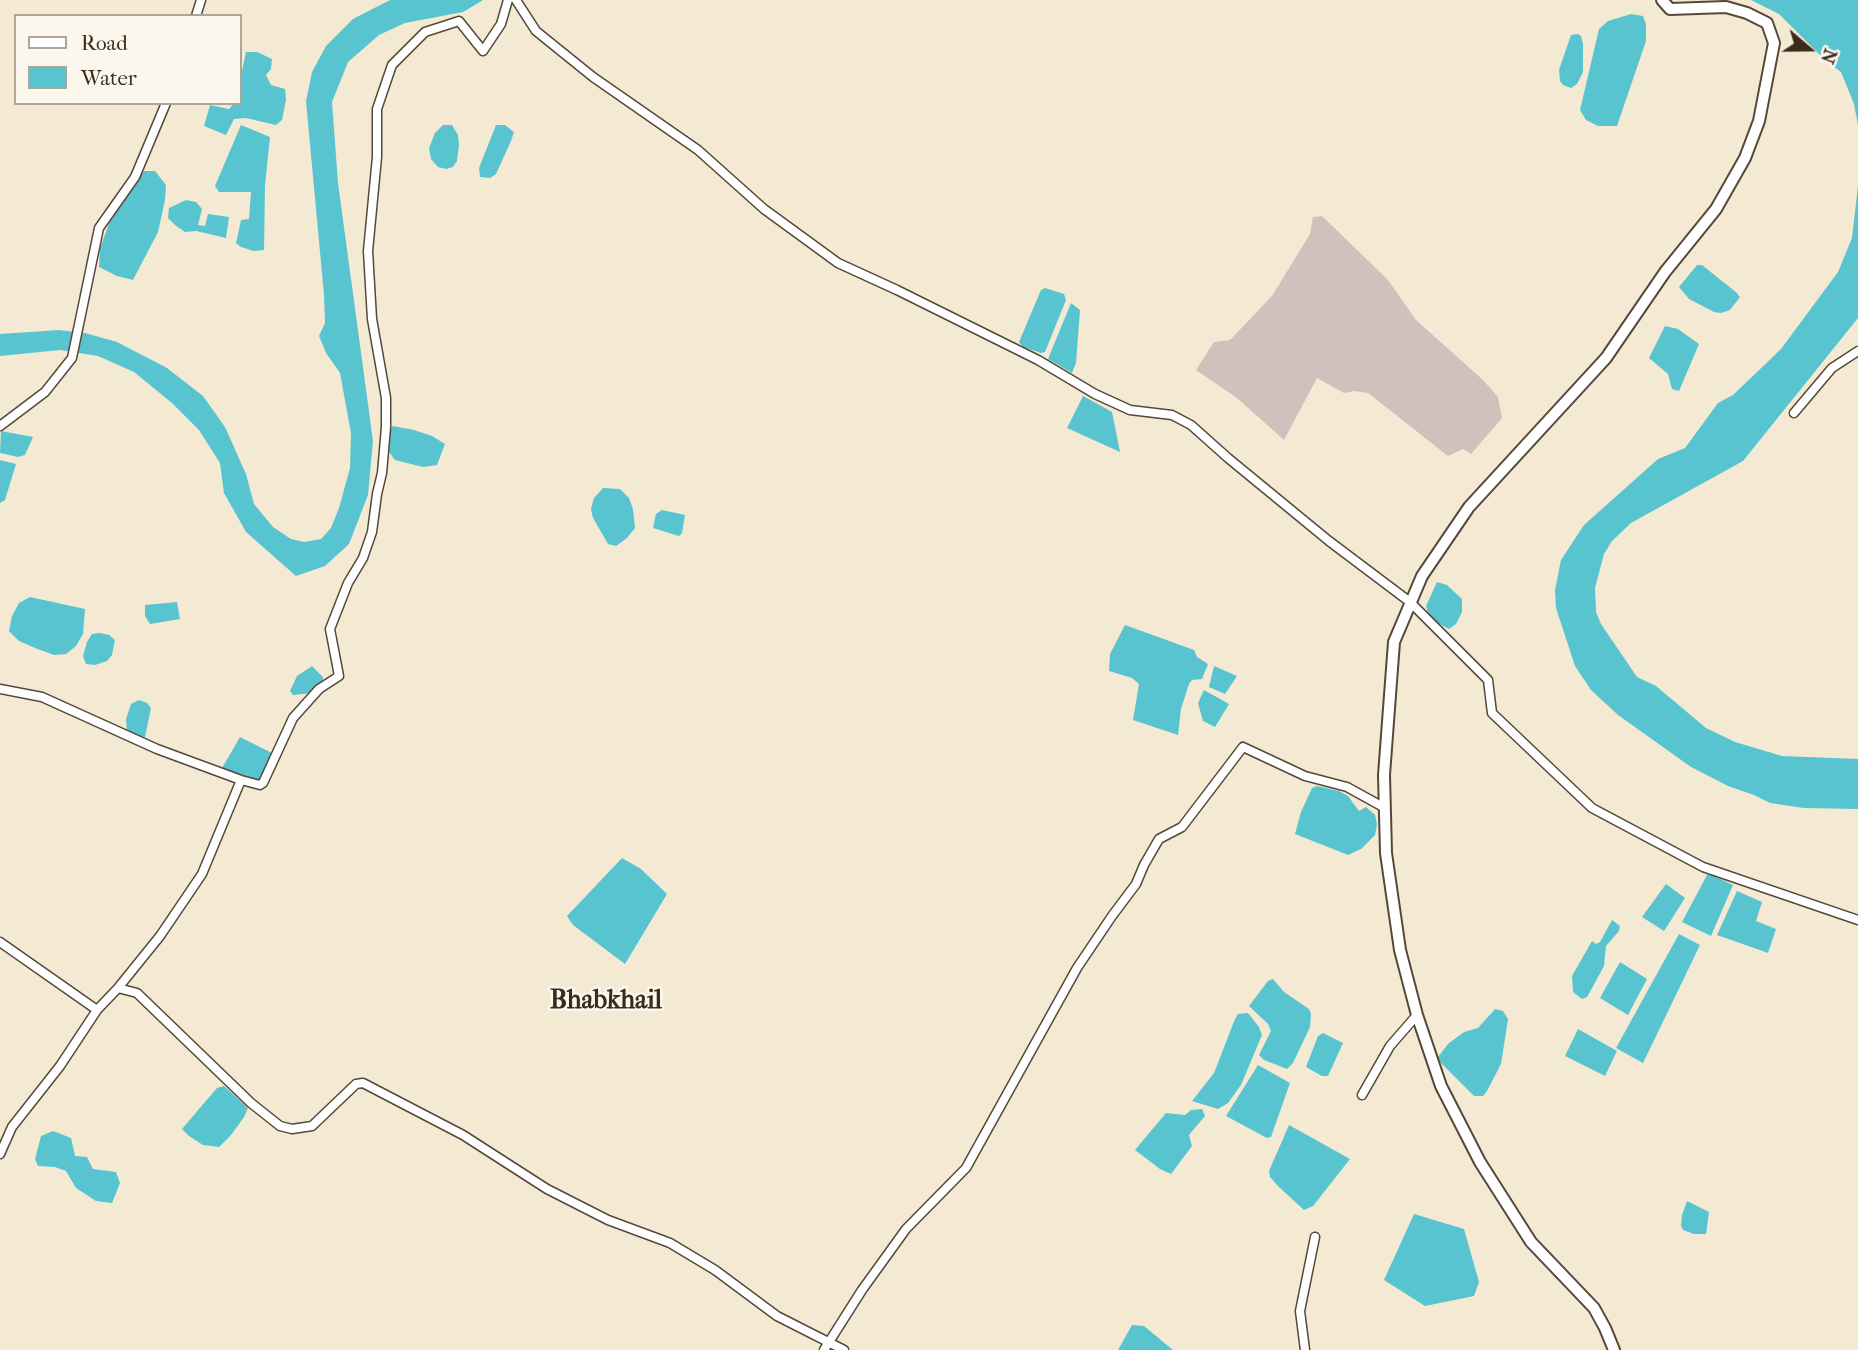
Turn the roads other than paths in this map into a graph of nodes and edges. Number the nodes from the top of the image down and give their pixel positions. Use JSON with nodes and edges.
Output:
{"nodes":[{"id":1,"x":508,"y":0,"type":"edge"},
{"id":2,"x":516,"y":0,"type":"edge"},
{"id":3,"x":1662,"y":0,"type":"edge"},
{"id":4,"x":165,"y":105,"type":"edge"},
{"id":5,"x":1858,"y":351,"type":"edge"},
{"id":6,"x":1794,"y":413,"type":"dead end"},
{"id":7,"x":0,"y":426,"type":"edge"},
{"id":8,"x":1410,"y":602,"type":"junction"},
{"id":9,"x":0,"y":689,"type":"edge"},
{"id":10,"x":241,"y":780,"type":"junction"},
{"id":11,"x":1385,"y":808,"type":"junction"},
{"id":12,"x":1858,"y":920,"type":"edge"},
{"id":13,"x":0,"y":942,"type":"edge"},
{"id":14,"x":118,"y":988,"type":"junction"},
{"id":15,"x":97,"y":1010,"type":"junction"},
{"id":16,"x":1417,"y":1015,"type":"junction"},
{"id":17,"x":1362,"y":1095,"type":"dead end"},
{"id":18,"x":0,"y":1154,"type":"edge"},
{"id":19,"x":1315,"y":1237,"type":"dead end"},
{"id":20,"x":830,"y":1341,"type":"junction"},
{"id":21,"x":824,"y":1350,"type":"edge"},
{"id":22,"x":844,"y":1350,"type":"edge"},
{"id":23,"x":1305,"y":1350,"type":"edge"},
{"id":24,"x":1614,"y":1350,"type":"edge"}],
"edges":[{"from":1,"to":10,"type":"street"},
{"from":2,"to":8,"type":"street"},
{"from":3,"to":8,"type":"street"},
{"from":4,"to":7,"type":"street"},
{"from":5,"to":6,"type":"street"},
{"from":8,"to":11,"type":"street"},
{"from":8,"to":12,"type":"street"},
{"from":9,"to":10,"type":"street"},
{"from":10,"to":14,"type":"street"},
{"from":11,"to":16,"type":"street"},
{"from":11,"to":20,"type":"street"},
{"from":13,"to":15,"type":"street"},
{"from":14,"to":15,"type":"street"},
{"from":14,"to":20,"type":"street"},
{"from":15,"to":18,"type":"street"},
{"from":16,"to":17,"type":"street"},
{"from":16,"to":24,"type":"street"},
{"from":19,"to":23,"type":"street"},
{"from":20,"to":21,"type":"street"},
{"from":20,"to":22,"type":"street"}]}
